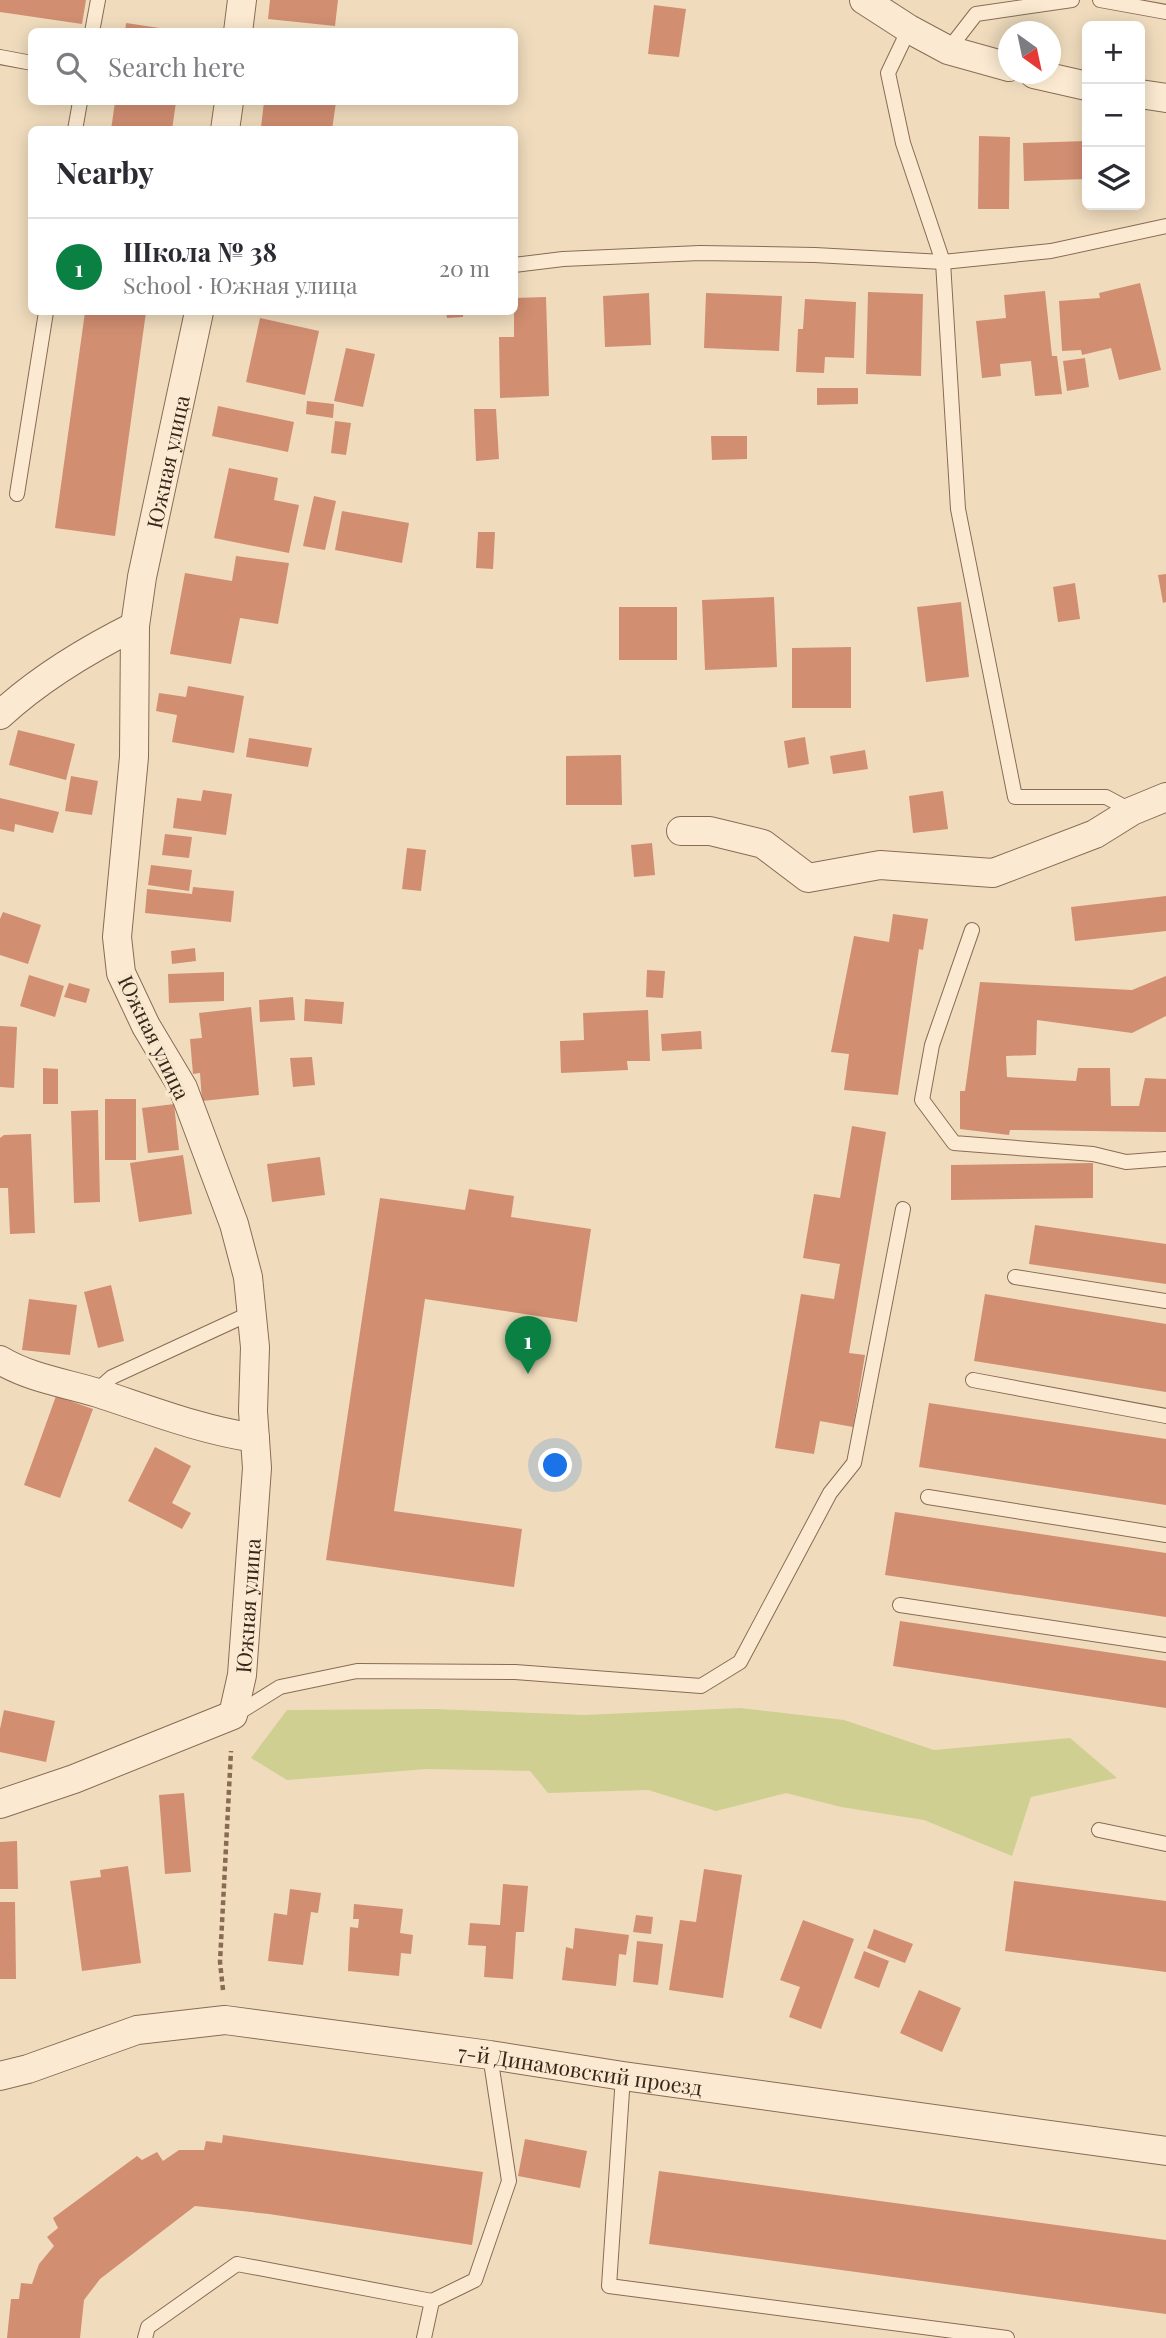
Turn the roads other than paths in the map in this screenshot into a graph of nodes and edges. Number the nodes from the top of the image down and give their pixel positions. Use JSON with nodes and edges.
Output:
{"nodes":[{"id":1,"x":98,"y":0,"type":"edge"},
{"id":2,"x":242,"y":0,"type":"edge"},
{"id":3,"x":864,"y":0,"type":"edge"},
{"id":4,"x":1072,"y":0,"type":"edge"},
{"id":5,"x":1100,"y":0,"type":"edge"},
{"id":6,"x":1166,"y":12,"type":"edge"},
{"id":7,"x":93,"y":28,"type":"edge"},
{"id":8,"x":238,"y":28,"type":"edge"},
{"id":9,"x":909,"y":30,"type":"junction"},
{"id":10,"x":948,"y":50,"type":"junction"},
{"id":11,"x":0,"y":57,"type":"edge"},
{"id":12,"x":28,"y":62,"type":"edge"},
{"id":13,"x":998,"y":65,"type":"edge"},
{"id":14,"x":1061,"y":80,"type":"edge"},
{"id":15,"x":1082,"y":85,"type":"edge"},
{"id":16,"x":1145,"y":95,"type":"edge"},
{"id":17,"x":1166,"y":98,"type":"edge"},
{"id":18,"x":79,"y":105,"type":"edge"},
{"id":19,"x":229,"y":105,"type":"edge"},
{"id":20,"x":76,"y":126,"type":"edge"},
{"id":21,"x":226,"y":126,"type":"edge"},
{"id":22,"x":1166,"y":226,"type":"edge"},
{"id":23,"x":943,"y":262,"type":"junction"},
{"id":24,"x":518,"y":265,"type":"edge"},
{"id":25,"x":46,"y":315,"type":"edge"},
{"id":26,"x":198,"y":315,"type":"edge"},
{"id":27,"x":17,"y":494,"type":"dead end"},
{"id":28,"x":135,"y":626,"type":"junction"},
{"id":29,"x":0,"y":715,"type":"edge"},
{"id":30,"x":1166,"y":797,"type":"edge"},
{"id":31,"x":1132,"y":811,"type":"junction"},
{"id":32,"x":681,"y":831,"type":"dead end"},
{"id":33,"x":972,"y":930,"type":"dead end"},
{"id":34,"x":1166,"y":1159,"type":"edge"},
{"id":35,"x":903,"y":1209,"type":"dead end"},
{"id":36,"x":1015,"y":1277,"type":"dead end"},
{"id":37,"x":1166,"y":1301,"type":"edge"},
{"id":38,"x":253,"y":1312,"type":"junction"},
{"id":39,"x":0,"y":1360,"type":"edge"},
{"id":40,"x":973,"y":1380,"type":"dead end"},
{"id":41,"x":95,"y":1392,"type":"junction"},
{"id":42,"x":1166,"y":1416,"type":"edge"},
{"id":43,"x":255,"y":1438,"type":"junction"},
{"id":44,"x":929,"y":1497,"type":"dead end"},
{"id":45,"x":1166,"y":1535,"type":"edge"},
{"id":46,"x":900,"y":1605,"type":"dead end"},
{"id":47,"x":1166,"y":1645,"type":"edge"},
{"id":48,"x":233,"y":1715,"type":"junction"},
{"id":49,"x":0,"y":1804,"type":"edge"},
{"id":50,"x":1099,"y":1830,"type":"dead end"},
{"id":51,"x":1166,"y":1844,"type":"edge"},
{"id":52,"x":490,"y":2055,"type":"junction"},
{"id":53,"x":0,"y":2076,"type":"edge"},
{"id":54,"x":623,"y":2076,"type":"junction"},
{"id":55,"x":1166,"y":2151,"type":"edge"},
{"id":56,"x":432,"y":2301,"type":"junction"},
{"id":57,"x":145,"y":2338,"type":"edge"},
{"id":58,"x":424,"y":2338,"type":"edge"},
{"id":59,"x":1007,"y":2338,"type":"edge"}],
"edges":[{"from":1,"to":7,"type":"lane"},
{"from":2,"to":8,"type":"street"},
{"from":3,"to":9,"type":"street"},
{"from":4,"to":10,"type":"lane"},
{"from":5,"to":6,"type":"lane"},
{"from":9,"to":10,"type":"street"},
{"from":9,"to":23,"type":"lane"},
{"from":10,"to":13,"type":"street"},
{"from":11,"to":12,"type":"lane"},
{"from":14,"to":15,"type":"street"},
{"from":16,"to":17,"type":"street"},
{"from":18,"to":20,"type":"lane"},
{"from":19,"to":21,"type":"street"},
{"from":22,"to":23,"type":"lane"},
{"from":23,"to":24,"type":"lane"},
{"from":23,"to":31,"type":"lane"},
{"from":25,"to":27,"type":"lane"},
{"from":26,"to":28,"type":"street","name":"Южная улица"},
{"from":28,"to":29,"type":"street"},
{"from":28,"to":38,"type":"street","name":"Южная улица"},
{"from":30,"to":31,"type":"street"},
{"from":31,"to":32,"type":"street"},
{"from":33,"to":34,"type":"lane"},
{"from":35,"to":48,"type":"lane"},
{"from":36,"to":37,"type":"lane"},
{"from":38,"to":41,"type":"lane"},
{"from":38,"to":43,"type":"street","name":"Южная улица"},
{"from":39,"to":41,"type":"street"},
{"from":40,"to":42,"type":"lane"},
{"from":41,"to":43,"type":"street"},
{"from":43,"to":48,"type":"street","name":"Южная улица"},
{"from":44,"to":45,"type":"lane"},
{"from":46,"to":47,"type":"lane"},
{"from":48,"to":49,"type":"street"},
{"from":50,"to":51,"type":"lane"},
{"from":52,"to":53,"type":"street","name":"7-й Динамовский проезд"},
{"from":52,"to":54,"type":"street","name":"7-й Динамовский проезд"},
{"from":52,"to":56,"type":"lane"},
{"from":54,"to":55,"type":"street","name":"7-й Динамовский проезд"},
{"from":54,"to":59,"type":"lane"},
{"from":56,"to":57,"type":"lane"},
{"from":56,"to":58,"type":"lane"}]}
